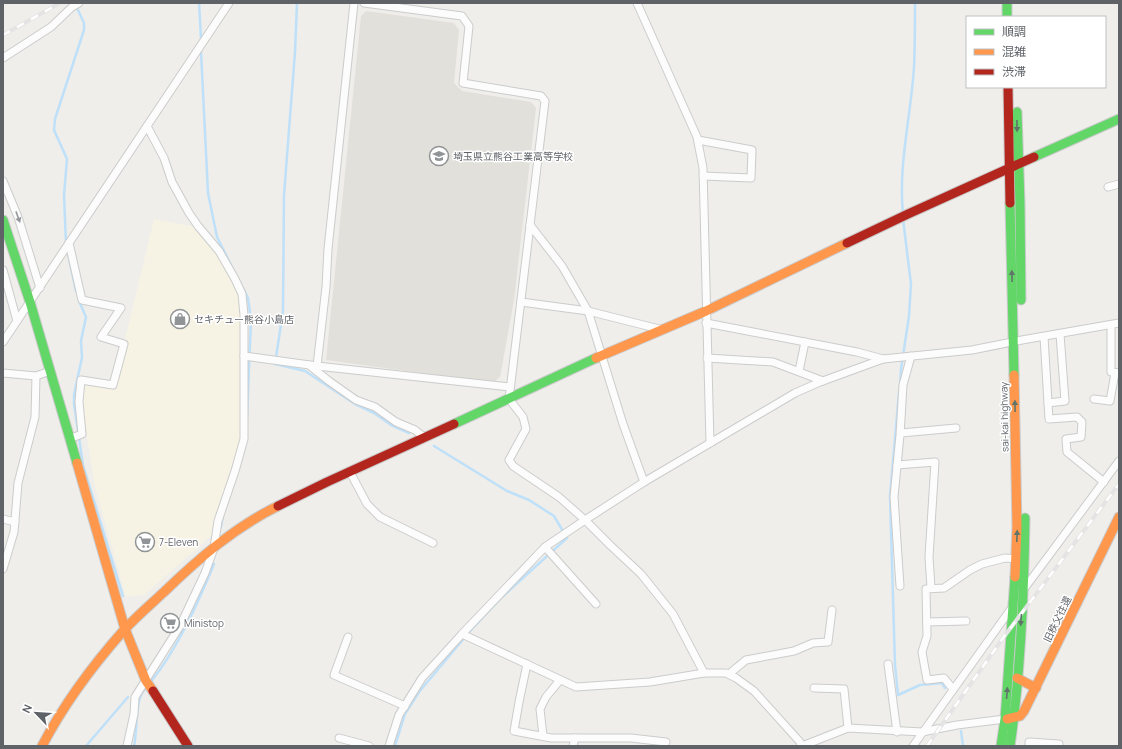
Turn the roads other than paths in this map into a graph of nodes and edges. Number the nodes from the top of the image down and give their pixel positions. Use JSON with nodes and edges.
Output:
{"nodes":[{"id":1,"x":79,"y":3,"type":"edge"},
{"id":2,"x":228,"y":3,"type":"edge"},
{"id":3,"x":354,"y":3,"type":"edge"},
{"id":4,"x":364,"y":3,"type":"edge"},
{"id":5,"x":637,"y":3,"type":"edge"},
{"id":6,"x":1007,"y":3,"type":"edge"},
{"id":7,"x":1014,"y":3,"type":"edge"},
{"id":8,"x":1007,"y":16,"type":"edge"},
{"id":9,"x":1014,"y":16,"type":"edge"},
{"id":10,"x":3,"y":58,"type":"edge"},
{"id":11,"x":1008,"y":88,"type":"edge"},
{"id":12,"x":1016,"y":88,"type":"edge"},
{"id":13,"x":1119,"y":119,"type":"edge"},
{"id":14,"x":147,"y":126,"type":"junction"},
{"id":15,"x":698,"y":140,"type":"junction"},
{"id":16,"x":1018,"y":164,"type":"junction"},
{"id":17,"x":1009,"y":168,"type":"junction"},
{"id":18,"x":703,"y":176,"type":"junction"},
{"id":19,"x":3,"y":181,"type":"edge"},
{"id":20,"x":1119,"y":184,"type":"edge"},
{"id":21,"x":1108,"y":187,"type":"dead end"},
{"id":22,"x":3,"y":220,"type":"edge"},
{"id":23,"x":530,"y":225,"type":"junction"},
{"id":24,"x":69,"y":243,"type":"junction"},
{"id":25,"x":3,"y":270,"type":"edge"},
{"id":26,"x":40,"y":288,"type":"junction"},
{"id":27,"x":30,"y":302,"type":"junction"},
{"id":28,"x":521,"y":302,"type":"junction"},
{"id":29,"x":588,"y":311,"type":"junction"},
{"id":30,"x":706,"y":311,"type":"junction"},
{"id":31,"x":17,"y":321,"type":"junction"},
{"id":32,"x":706,"y":323,"type":"junction"},
{"id":33,"x":1119,"y":323,"type":"edge"},
{"id":34,"x":1110,"y":325,"type":"junction"},
{"id":35,"x":663,"y":330,"type":"junction"},
{"id":36,"x":1060,"y":334,"type":"junction"},
{"id":37,"x":1044,"y":337,"type":"junction"},
{"id":38,"x":1018,"y":341,"type":"junction"},
{"id":39,"x":3,"y":342,"type":"edge"},
{"id":40,"x":805,"y":342,"type":"junction"},
{"id":41,"x":245,"y":356,"type":"junction"},
{"id":42,"x":601,"y":356,"type":"junction"},
{"id":43,"x":910,"y":357,"type":"junction"},
{"id":44,"x":707,"y":358,"type":"junction"},
{"id":45,"x":883,"y":359,"type":"junction"},
{"id":46,"x":309,"y":365,"type":"junction"},
{"id":47,"x":317,"y":366,"type":"junction"},
{"id":48,"x":50,"y":371,"type":"junction"},
{"id":49,"x":799,"y":372,"type":"junction"},
{"id":50,"x":3,"y":373,"type":"edge"},
{"id":51,"x":1117,"y":373,"type":"edge"},
{"id":52,"x":36,"y":376,"type":"junction"},
{"id":53,"x":823,"y":381,"type":"junction"},
{"id":54,"x":510,"y":387,"type":"junction"},
{"id":55,"x":509,"y":399,"type":"junction"},
{"id":56,"x":1094,"y":399,"type":"dead end"},
{"id":57,"x":1048,"y":404,"type":"junction"},
{"id":58,"x":956,"y":428,"type":"dead end"},
{"id":59,"x":900,"y":433,"type":"junction"},
{"id":60,"x":71,"y":438,"type":"junction"},
{"id":61,"x":425,"y":438,"type":"junction"},
{"id":62,"x":710,"y":443,"type":"junction"},
{"id":63,"x":1119,"y":460,"type":"edge"},
{"id":64,"x":897,"y":465,"type":"junction"},
{"id":65,"x":350,"y":472,"type":"junction"},
{"id":66,"x":644,"y":482,"type":"junction"},
{"id":67,"x":1104,"y":482,"type":"junction"},
{"id":68,"x":1119,"y":517,"type":"edge"},
{"id":69,"x":3,"y":520,"type":"edge"},
{"id":70,"x":585,"y":520,"type":"junction"},
{"id":71,"x":15,"y":522,"type":"junction"},
{"id":72,"x":433,"y":543,"type":"dead end"},
{"id":73,"x":214,"y":548,"type":"junction"},
{"id":74,"x":546,"y":548,"type":"junction"},
{"id":75,"x":1020,"y":559,"type":"junction"},
{"id":76,"x":3,"y":569,"type":"edge"},
{"id":77,"x":900,"y":586,"type":"dead end"},
{"id":78,"x":932,"y":588,"type":"junction"},
{"id":79,"x":1024,"y":590,"type":"junction"},
{"id":80,"x":596,"y":604,"type":"dead end"},
{"id":81,"x":1014,"y":604,"type":"junction"},
{"id":82,"x":832,"y":610,"type":"dead end"},
{"id":83,"x":966,"y":620,"type":"dead end"},
{"id":84,"x":927,"y":622,"type":"junction"},
{"id":85,"x":125,"y":628,"type":"junction"},
{"id":86,"x":462,"y":634,"type":"junction"},
{"id":87,"x":348,"y":637,"type":"dead end"},
{"id":88,"x":527,"y":664,"type":"junction"},
{"id":89,"x":888,"y":664,"type":"dead end"},
{"id":90,"x":704,"y":673,"type":"junction"},
{"id":91,"x":729,"y":674,"type":"junction"},
{"id":92,"x":1017,"y":678,"type":"junction"},
{"id":93,"x":560,"y":680,"type":"junction"},
{"id":94,"x":148,"y":684,"type":"junction"},
{"id":95,"x":814,"y":688,"type":"dead end"},
{"id":96,"x":1036,"y":688,"type":"junction"},
{"id":97,"x":952,"y":689,"type":"junction"},
{"id":98,"x":405,"y":706,"type":"junction"},
{"id":99,"x":1010,"y":719,"type":"junction"},
{"id":100,"x":848,"y":728,"type":"junction"},
{"id":101,"x":897,"y":732,"type":"junction"},
{"id":102,"x":922,"y":732,"type":"junction"},
{"id":103,"x":543,"y":736,"type":"junction"},
{"id":104,"x":339,"y":738,"type":"dead end"},
{"id":105,"x":575,"y":738,"type":"junction"},
{"id":106,"x":666,"y":742,"type":"dead end"},
{"id":107,"x":42,"y":746,"type":"edge"},
{"id":108,"x":127,"y":746,"type":"edge"},
{"id":109,"x":188,"y":746,"type":"edge"},
{"id":110,"x":369,"y":746,"type":"edge"},
{"id":111,"x":389,"y":746,"type":"edge"},
{"id":112,"x":573,"y":746,"type":"edge"},
{"id":113,"x":802,"y":746,"type":"edge"},
{"id":114,"x":913,"y":746,"type":"edge"},
{"id":115,"x":1001,"y":746,"type":"edge"},
{"id":116,"x":1010,"y":746,"type":"edge"},
{"id":117,"x":1029,"y":746,"type":"edge"},
{"id":118,"x":1059,"y":746,"type":"edge"}],
"edges":[{"from":1,"to":10,"type":"street"},
{"from":2,"to":14,"type":"street"},
{"from":3,"to":47,"type":"street"},
{"from":4,"to":23,"type":"street"},
{"from":5,"to":15,"type":"street"},
{"from":6,"to":8,"type":"main road"},
{"from":7,"to":9,"type":"main road"},
{"from":11,"to":17,"type":"main road","name":"sai-kai highway"},
{"from":12,"to":16,"type":"main road","name":"sai-kai highway","one_way":true},
{"from":13,"to":16,"type":"main road"},
{"from":14,"to":24,"type":"street"},
{"from":14,"to":41,"type":"street"},
{"from":15,"to":18,"type":"street"},
{"from":15,"to":18,"type":"street"},
{"from":16,"to":17,"type":"main road"},
{"from":16,"to":38,"type":"main road","name":"sai-kai highway"},
{"from":17,"to":30,"type":"main road"},
{"from":38,"to":17,"type":"main road","name":"sai-kai highway","one_way":true},
{"from":18,"to":30,"type":"street"},
{"from":19,"to":26,"type":"street","one_way":true},
{"from":20,"to":21,"type":"street"},
{"from":22,"to":27,"type":"main road"},
{"from":23,"to":28,"type":"street"},
{"from":23,"to":29,"type":"street"},
{"from":24,"to":26,"type":"street"},
{"from":24,"to":60,"type":"street"},
{"from":25,"to":31,"type":"street"},
{"from":26,"to":27,"type":"street"},
{"from":27,"to":31,"type":"street"},
{"from":27,"to":48,"type":"main road"},
{"from":28,"to":29,"type":"street"},
{"from":28,"to":54,"type":"street"},
{"from":29,"to":35,"type":"street"},
{"from":29,"to":42,"type":"street"},
{"from":30,"to":32,"type":"street"},
{"from":30,"to":35,"type":"main road"},
{"from":31,"to":39,"type":"street"},
{"from":32,"to":40,"type":"street"},
{"from":32,"to":44,"type":"street"},
{"from":33,"to":34,"type":"street"},
{"from":34,"to":36,"type":"street"},
{"from":34,"to":51,"type":"street"},
{"from":35,"to":42,"type":"main road"},
{"from":36,"to":37,"type":"street"},
{"from":36,"to":57,"type":"street"},
{"from":37,"to":38,"type":"street"},
{"from":37,"to":57,"type":"street"},
{"from":38,"to":43,"type":"street"},
{"from":38,"to":75,"type":"main road","name":"sai-kai highway"},
{"from":40,"to":45,"type":"street"},
{"from":40,"to":49,"type":"street"},
{"from":41,"to":46,"type":"street"},
{"from":41,"to":73,"type":"street"},
{"from":42,"to":55,"type":"main road"},
{"from":42,"to":66,"type":"street"},
{"from":43,"to":45,"type":"street"},
{"from":43,"to":59,"type":"street"},
{"from":44,"to":49,"type":"street"},
{"from":44,"to":62,"type":"street"},
{"from":45,"to":53,"type":"street"},
{"from":46,"to":47,"type":"street"},
{"from":46,"to":61,"type":"street"},
{"from":47,"to":54,"type":"street"},
{"from":48,"to":52,"type":"street"},
{"from":48,"to":60,"type":"main road"},
{"from":49,"to":53,"type":"street"},
{"from":50,"to":52,"type":"street"},
{"from":51,"to":56,"type":"street"},
{"from":52,"to":71,"type":"street"},
{"from":53,"to":62,"type":"street"},
{"from":54,"to":55,"type":"street"},
{"from":55,"to":61,"type":"main road"},
{"from":55,"to":70,"type":"street"},
{"from":57,"to":67,"type":"street"},
{"from":58,"to":59,"type":"street"},
{"from":59,"to":64,"type":"street"},
{"from":60,"to":85,"type":"main road"},
{"from":61,"to":65,"type":"main road"},
{"from":62,"to":66,"type":"street"},
{"from":63,"to":67,"type":"street"},
{"from":64,"to":77,"type":"street"},
{"from":64,"to":78,"type":"street"},
{"from":65,"to":72,"type":"street"},
{"from":65,"to":73,"type":"main road"},
{"from":66,"to":70,"type":"street"},
{"from":67,"to":79,"type":"street"},
{"from":68,"to":96,"type":"main road","name":"旧秩父往還"},
{"from":69,"to":71,"type":"street"},
{"from":70,"to":74,"type":"street"},
{"from":70,"to":90,"type":"street"},
{"from":71,"to":76,"type":"street"},
{"from":73,"to":85,"type":"main road"},
{"from":73,"to":94,"type":"street"},
{"from":74,"to":80,"type":"street"},
{"from":74,"to":86,"type":"street"},
{"from":75,"to":78,"type":"street"},
{"from":75,"to":79,"type":"main road","name":"sai-kai highway"},
{"from":75,"to":81,"type":"main road","name":"sai-kai highway"},
{"from":78,"to":84,"type":"street"},
{"from":79,"to":81,"type":"street"},
{"from":79,"to":92,"type":"main road","name":"sai-kai highway","one_way":true},
{"from":81,"to":97,"type":"street"},
{"from":99,"to":81,"type":"main road","name":"sai-kai highway","one_way":true},
{"from":82,"to":91,"type":"street"},
{"from":83,"to":84,"type":"street"},
{"from":84,"to":97,"type":"street"},
{"from":85,"to":94,"type":"main road"},
{"from":85,"to":107,"type":"main road"},
{"from":86,"to":88,"type":"street"},
{"from":86,"to":98,"type":"street"},
{"from":87,"to":98,"type":"street"},
{"from":88,"to":93,"type":"street"},
{"from":88,"to":103,"type":"street"},
{"from":89,"to":101,"type":"street"},
{"from":90,"to":91,"type":"street"},
{"from":90,"to":93,"type":"street"},
{"from":91,"to":113,"type":"street"},
{"from":92,"to":96,"type":"main road"},
{"from":92,"to":99,"type":"main road","name":"sai-kai highway"},
{"from":93,"to":103,"type":"street"},
{"from":94,"to":108,"type":"street"},
{"from":94,"to":109,"type":"main road"},
{"from":95,"to":100,"type":"street"},
{"from":96,"to":99,"type":"main road","name":"旧秩父往還"},
{"from":97,"to":102,"type":"street"},
{"from":98,"to":111,"type":"street"},
{"from":99,"to":102,"type":"street"},
{"from":99,"to":115,"type":"main road","name":"sai-kai highway"},
{"from":99,"to":116,"type":"main road","name":"sai-kai highway"},
{"from":100,"to":101,"type":"street"},
{"from":100,"to":113,"type":"street"},
{"from":101,"to":102,"type":"street"},
{"from":102,"to":114,"type":"street"},
{"from":103,"to":105,"type":"street"},
{"from":104,"to":110,"type":"street"},
{"from":105,"to":106,"type":"street"},
{"from":105,"to":112,"type":"street"},
{"from":117,"to":118,"type":"street"}]}
